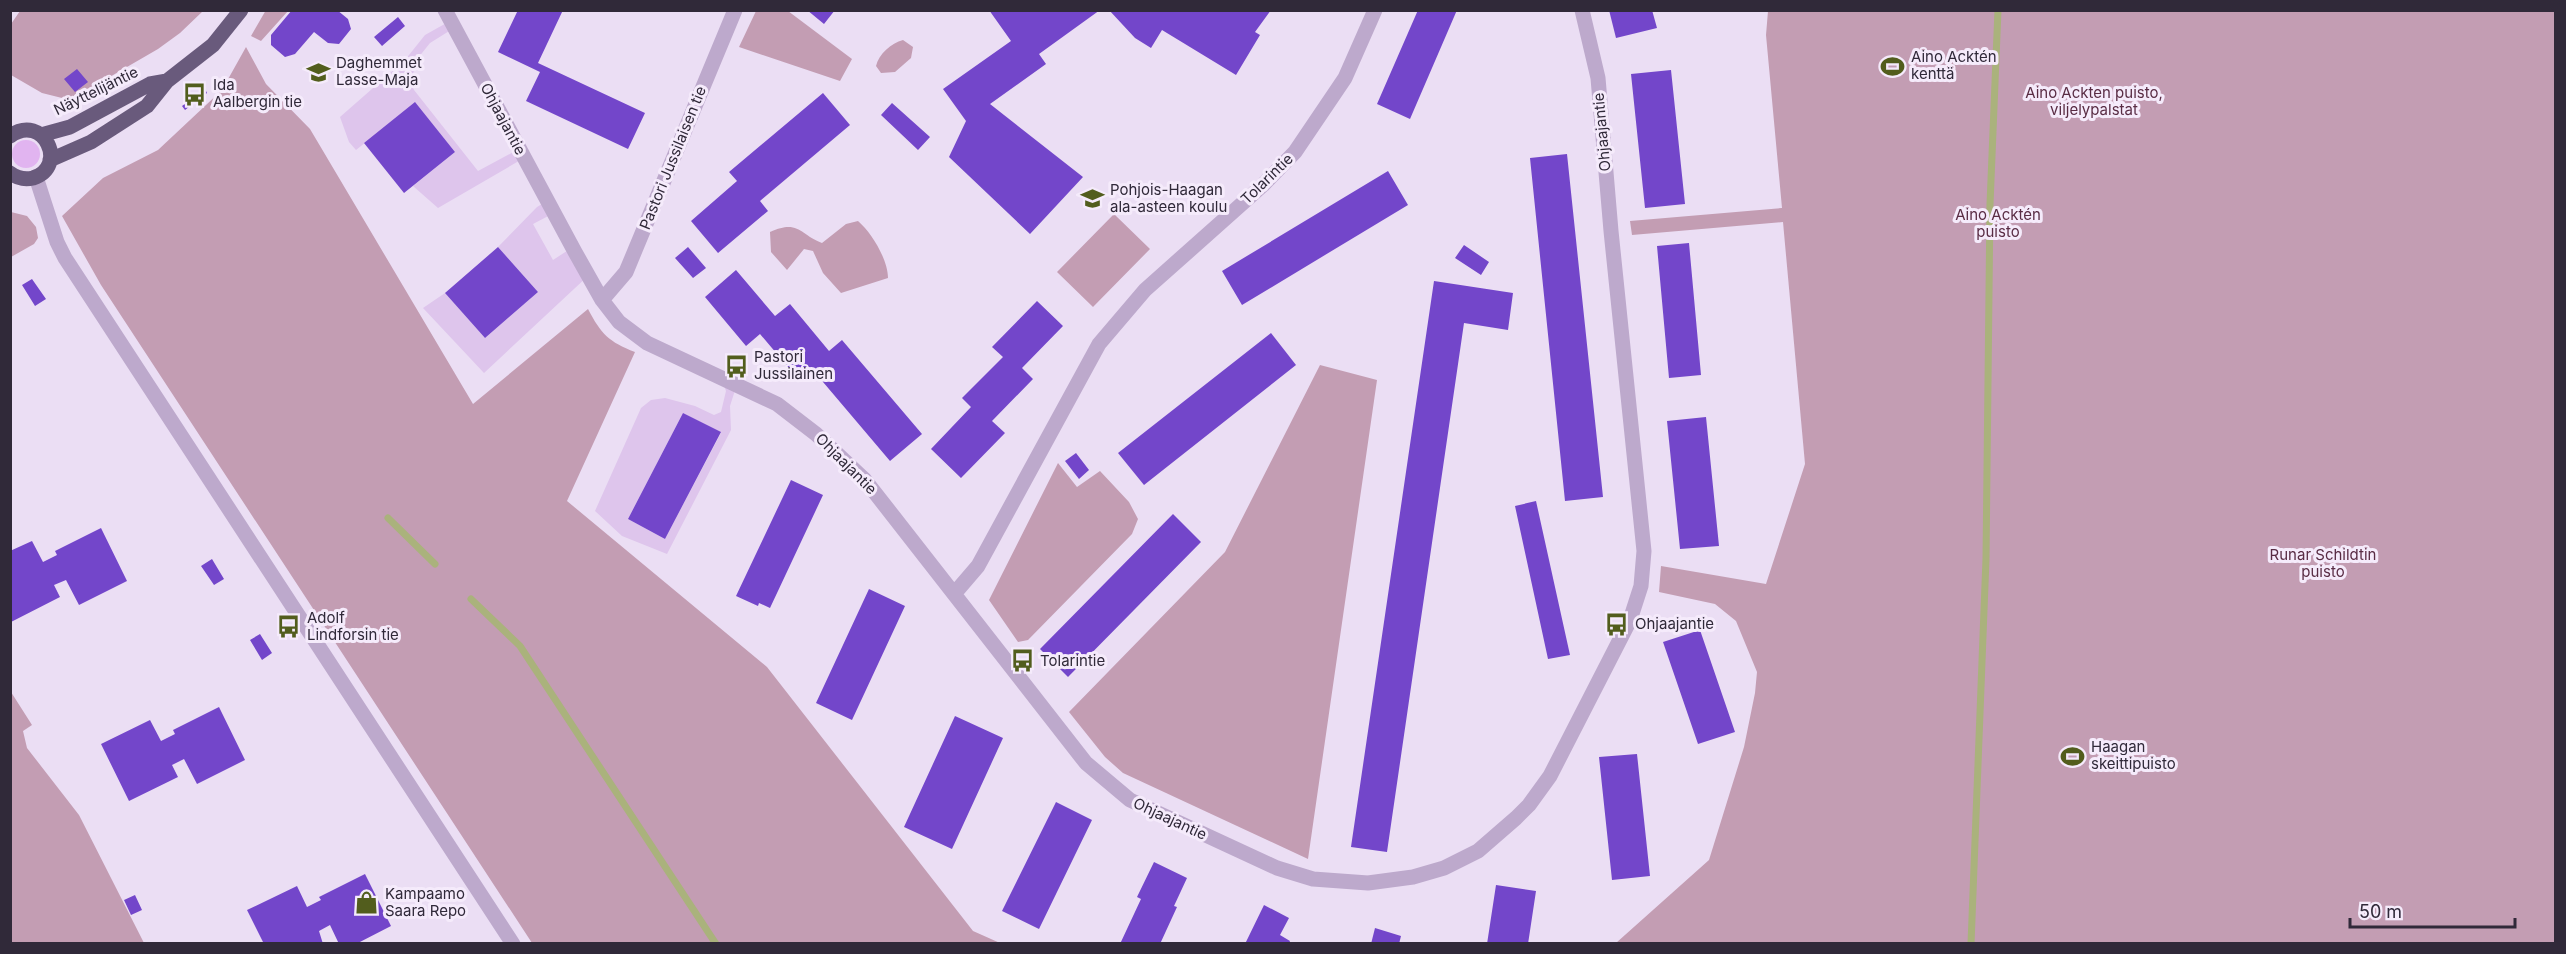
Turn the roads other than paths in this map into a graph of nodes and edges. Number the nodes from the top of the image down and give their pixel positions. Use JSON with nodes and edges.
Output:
{"nodes":[{"id":1,"x":241,"y":10,"type":"edge"},
{"id":2,"x":445,"y":10,"type":"edge"},
{"id":3,"x":735,"y":10,"type":"edge"},
{"id":4,"x":1374,"y":10,"type":"edge"},
{"id":5,"x":1582,"y":10,"type":"edge"},
{"id":6,"x":167,"y":81,"type":"junction"},
{"id":7,"x":11,"y":135,"type":"edge"},
{"id":8,"x":41,"y":135,"type":"junction"},
{"id":9,"x":50,"y":160,"type":"junction"},
{"id":10,"x":13,"y":177,"type":"edge"},
{"id":11,"x":36,"y":177,"type":"junction"},
{"id":12,"x":602,"y":300,"type":"junction"},
{"id":13,"x":954,"y":594,"type":"junction"},
{"id":14,"x":513,"y":944,"type":"edge"}],
"edges":[{"from":1,"to":6,"type":"main road","name":"Näyttelijäntie"},
{"from":2,"to":12,"type":"street","name":"Ohjaajantie"},
{"from":3,"to":12,"type":"street","name":"Pastori Jussilaisen tie"},
{"from":4,"to":13,"type":"street","name":"Tolarintie"},
{"from":5,"to":13,"type":"street","name":"Ohjaajantie"},
{"from":6,"to":8,"type":"main road","name":"Näyttelijäntie"},
{"from":6,"to":9,"type":"main road","name":"Näyttelijäntie"},
{"from":7,"to":8,"type":"main road","name":"Näyttelijäntie"},
{"from":8,"to":9,"type":"main road"},
{"from":9,"to":11,"type":"main road","name":"Näyttelijäntie"},
{"from":10,"to":11,"type":"main road"},
{"from":11,"to":14,"type":"street"},
{"from":12,"to":13,"type":"street","name":"Ohjaajantie"}]}
